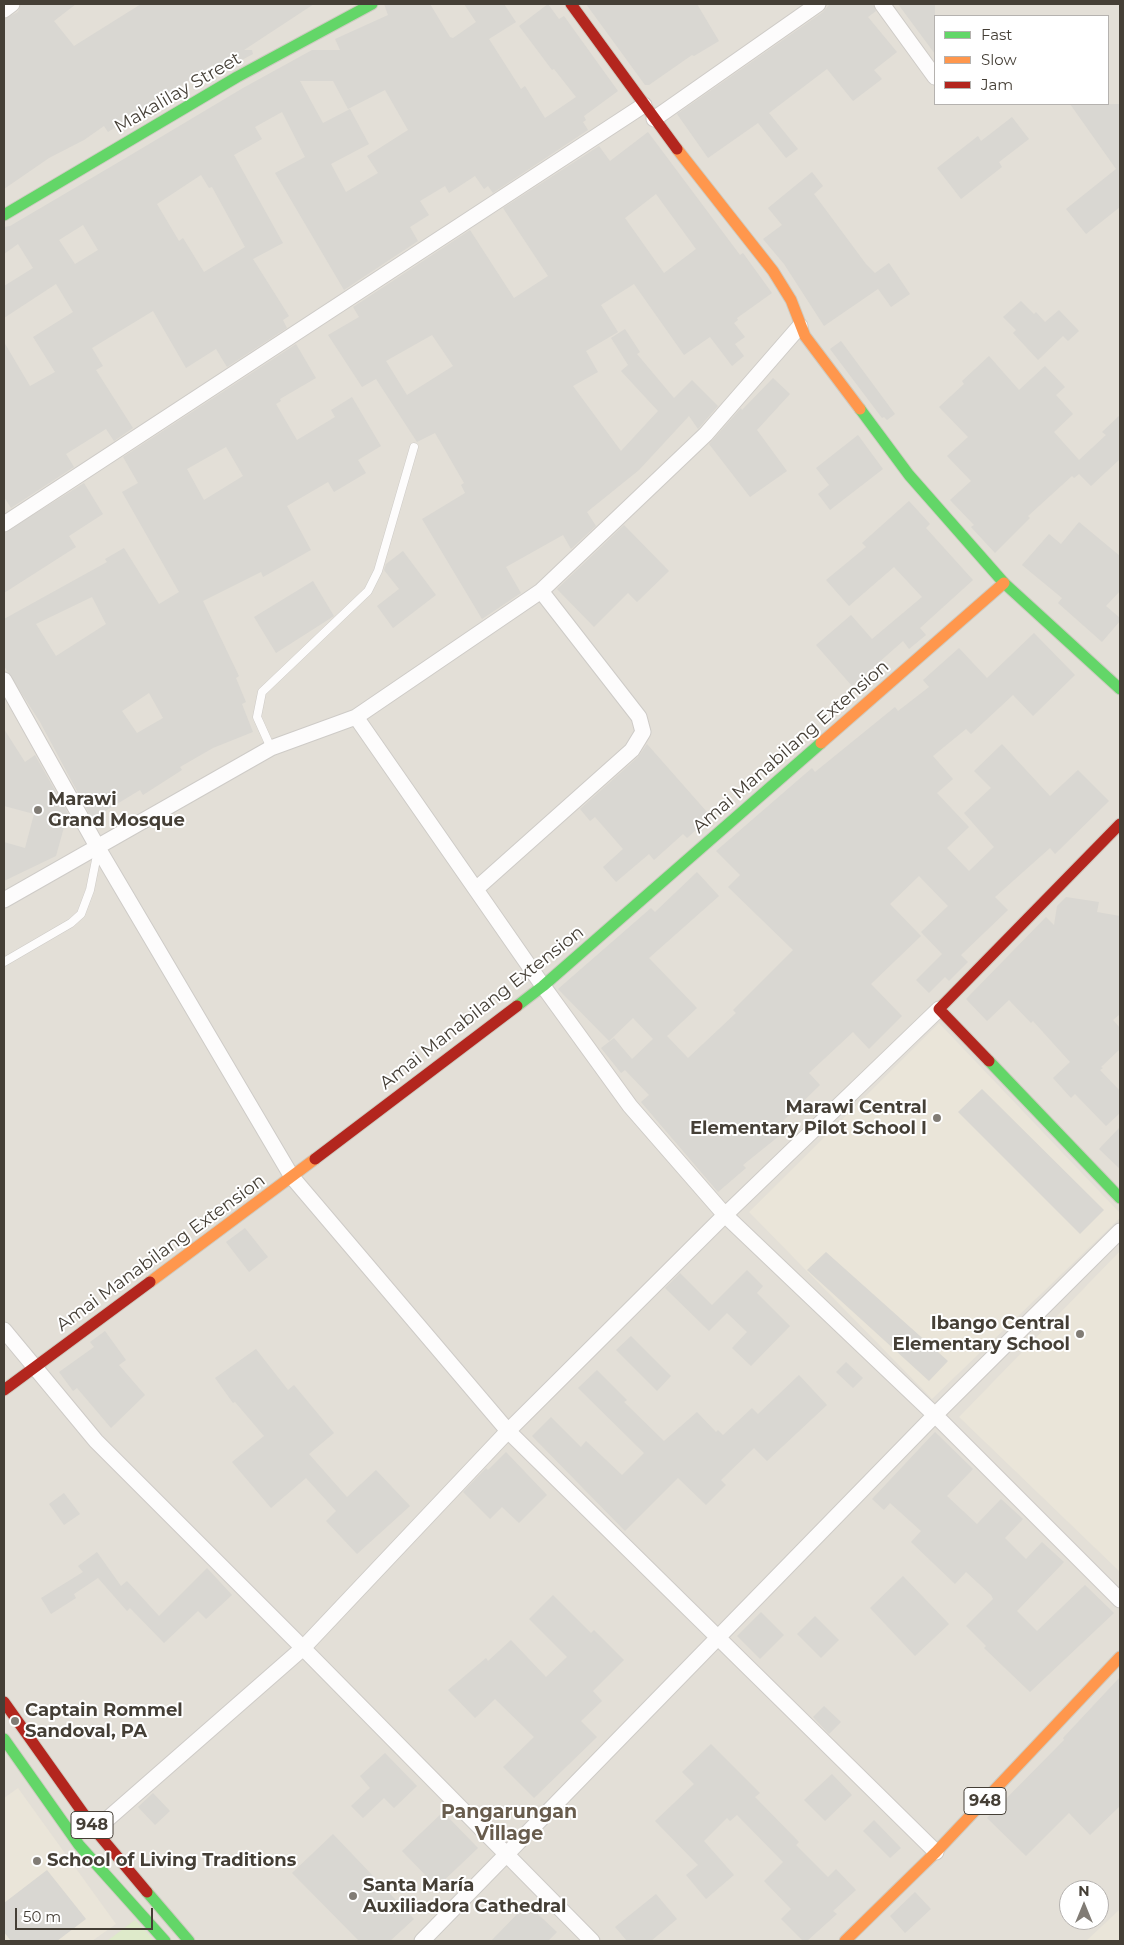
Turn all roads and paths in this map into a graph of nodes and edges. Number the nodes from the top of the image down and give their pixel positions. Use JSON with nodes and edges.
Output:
{"nodes":[{"id":1,"x":12,"y":4,"type":"edge"},
{"id":2,"x":372,"y":4,"type":"edge"},
{"id":3,"x":571,"y":4,"type":"edge"},
{"id":4,"x":818,"y":4,"type":"edge"},
{"id":5,"x":882,"y":4,"type":"edge"},
{"id":6,"x":4,"y":10,"type":"edge"},
{"id":7,"x":934,"y":76,"type":"edge"},
{"id":8,"x":644,"y":105,"type":"junction"},
{"id":9,"x":654,"y":119,"type":"junction"},
{"id":10,"x":4,"y":215,"type":"edge"},
{"id":11,"x":800,"y":326,"type":"junction"},
{"id":12,"x":414,"y":447,"type":"dead end"},
{"id":13,"x":4,"y":524,"type":"edge"},
{"id":14,"x":1004,"y":583,"type":"junction"},
{"id":15,"x":541,"y":591,"type":"junction"},
{"id":16,"x":4,"y":680,"type":"edge"},
{"id":17,"x":1120,"y":689,"type":"edge"},
{"id":18,"x":356,"y":716,"type":"junction"},
{"id":19,"x":271,"y":748,"type":"junction"},
{"id":20,"x":1120,"y":824,"type":"edge"},
{"id":21,"x":98,"y":848,"type":"junction"},
{"id":22,"x":476,"y":890,"type":"junction"},
{"id":23,"x":4,"y":900,"type":"edge"},
{"id":24,"x":4,"y":962,"type":"edge"},
{"id":25,"x":543,"y":986,"type":"junction"},
{"id":26,"x":939,"y":1010,"type":"junction"},
{"id":27,"x":292,"y":1177,"type":"junction"},
{"id":28,"x":1120,"y":1198,"type":"edge"},
{"id":29,"x":725,"y":1215,"type":"junction"},
{"id":30,"x":1120,"y":1231,"type":"edge"},
{"id":31,"x":4,"y":1330,"type":"edge"},
{"id":32,"x":34,"y":1368,"type":"junction"},
{"id":33,"x":4,"y":1390,"type":"edge"},
{"id":34,"x":935,"y":1415,"type":"junction"},
{"id":35,"x":508,"y":1431,"type":"junction"},
{"id":36,"x":1120,"y":1600,"type":"edge"},
{"id":37,"x":718,"y":1636,"type":"junction"},
{"id":38,"x":303,"y":1648,"type":"junction"},
{"id":39,"x":1120,"y":1657,"type":"edge"},
{"id":40,"x":4,"y":1702,"type":"edge"},
{"id":41,"x":4,"y":1739,"type":"edge"},
{"id":42,"x":95,"y":1830,"type":"junction"},
{"id":43,"x":936,"y":1852,"type":"junction"},
{"id":44,"x":507,"y":1854,"type":"junction"},
{"id":45,"x":165,"y":1941,"type":"edge"},
{"id":46,"x":189,"y":1941,"type":"edge"},
{"id":47,"x":422,"y":1941,"type":"edge"},
{"id":48,"x":592,"y":1941,"type":"edge"},
{"id":49,"x":845,"y":1941,"type":"edge"}],
"edges":[{"from":1,"to":6,"type":"street"},
{"from":2,"to":10,"type":"main road","name":"Makalilay Street"},
{"from":3,"to":8,"type":"main road"},
{"from":4,"to":9,"type":"street"},
{"from":5,"to":7,"type":"street"},
{"from":8,"to":9,"type":"main road"},
{"from":8,"to":13,"type":"street"},
{"from":9,"to":11,"type":"main road"},
{"from":11,"to":14,"type":"main road"},
{"from":11,"to":15,"type":"street"},
{"from":12,"to":19,"type":"lane"},
{"from":14,"to":17,"type":"main road"},
{"from":14,"to":25,"type":"main road","name":"Amai Manabilang Extension"},
{"from":15,"to":18,"type":"street"},
{"from":15,"to":22,"type":"street"},
{"from":16,"to":21,"type":"street"},
{"from":18,"to":19,"type":"street"},
{"from":18,"to":22,"type":"street"},
{"from":19,"to":21,"type":"street"},
{"from":20,"to":26,"type":"main road"},
{"from":21,"to":23,"type":"street"},
{"from":21,"to":24,"type":"lane"},
{"from":21,"to":27,"type":"street"},
{"from":22,"to":25,"type":"street"},
{"from":25,"to":27,"type":"main road","name":"Amai Manabilang Extension"},
{"from":25,"to":29,"type":"street"},
{"from":26,"to":28,"type":"main road"},
{"from":26,"to":29,"type":"street"},
{"from":27,"to":32,"type":"main road","name":"Amai Manabilang Extension"},
{"from":27,"to":35,"type":"street"},
{"from":29,"to":34,"type":"street"},
{"from":29,"to":35,"type":"street"},
{"from":30,"to":34,"type":"street"},
{"from":31,"to":32,"type":"street"},
{"from":32,"to":33,"type":"main road","name":"Amai Manabilang Extension"},
{"from":32,"to":38,"type":"street"},
{"from":34,"to":36,"type":"street"},
{"from":34,"to":37,"type":"street"},
{"from":35,"to":37,"type":"street"},
{"from":35,"to":38,"type":"street"},
{"from":37,"to":43,"type":"street"},
{"from":37,"to":44,"type":"street"},
{"from":38,"to":42,"type":"street"},
{"from":38,"to":44,"type":"street"},
{"from":39,"to":43,"type":"main road","number":"948"},
{"from":40,"to":42,"type":"main road","number":"948"},
{"from":41,"to":45,"type":"main road","number":"948"},
{"from":42,"to":46,"type":"main road","number":"948"},
{"from":43,"to":49,"type":"main road","number":"948"},
{"from":44,"to":47,"type":"street"},
{"from":44,"to":48,"type":"street"}]}
